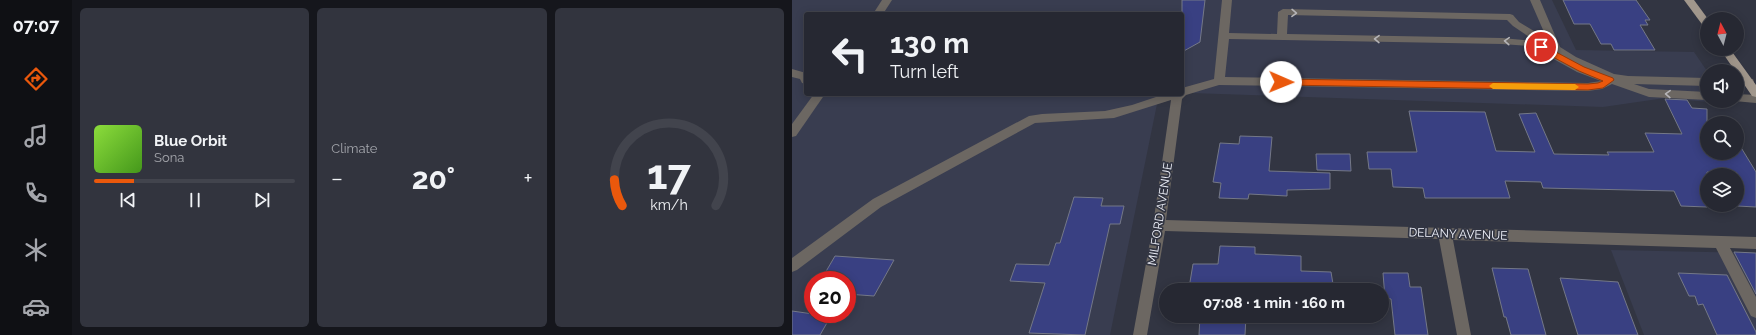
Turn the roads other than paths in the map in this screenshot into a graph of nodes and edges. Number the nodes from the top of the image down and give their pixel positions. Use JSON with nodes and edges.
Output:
{"nodes":[{"id":1,"x":887,"y":0,"type":"edge"},
{"id":2,"x":1227,"y":0,"type":"edge"},
{"id":3,"x":1535,"y":0,"type":"edge"},
{"id":4,"x":1689,"y":0,"type":"edge"},
{"id":5,"x":879,"y":12,"type":"edge"},
{"id":6,"x":1700,"y":15,"type":"edge"},
{"id":7,"x":1224,"y":36,"type":"junction"},
{"id":8,"x":1282,"y":37,"type":"junction"},
{"id":9,"x":1555,"y":47,"type":"junction"},
{"id":10,"x":1730,"y":56,"type":"edge"},
{"id":11,"x":1561,"y":57,"type":"junction"},
{"id":12,"x":792,"y":73,"type":"edge"},
{"id":13,"x":804,"y":76,"type":"edge"},
{"id":14,"x":1611,"y":79,"type":"junction"},
{"id":15,"x":1220,"y":81,"type":"junction"},
{"id":16,"x":1700,"y":82,"type":"edge"},
{"id":17,"x":1744,"y":82,"type":"edge"},
{"id":18,"x":1749,"y":82,"type":"junction"},
{"id":19,"x":1184,"y":92,"type":"edge"},
{"id":20,"x":1756,"y":92,"type":"edge"},
{"id":21,"x":816,"y":96,"type":"edge"},
{"id":22,"x":1171,"y":96,"type":"edge"},
{"id":23,"x":1179,"y":96,"type":"edge"},
{"id":24,"x":1700,"y":96,"type":"edge"},
{"id":25,"x":1744,"y":98,"type":"edge"},
{"id":26,"x":1756,"y":99,"type":"edge"},
{"id":27,"x":792,"y":133,"type":"edge"},
{"id":28,"x":1160,"y":225,"type":"junction"},
{"id":29,"x":1445,"y":234,"type":"junction"},
{"id":30,"x":1720,"y":242,"type":"junction"},
{"id":31,"x":1756,"y":243,"type":"edge"},
{"id":32,"x":792,"y":266,"type":"edge"},
{"id":33,"x":1756,"y":311,"type":"edge"},
{"id":34,"x":1140,"y":335,"type":"edge"},
{"id":35,"x":1464,"y":335,"type":"edge"}],
"edges":[{"from":1,"to":5,"type":"street"},
{"from":2,"to":7,"type":"street"},
{"from":3,"to":9,"type":"street"},
{"from":4,"to":6,"type":"main road"},
{"from":7,"to":8,"type":"street"},
{"from":7,"to":15,"type":"street"},
{"from":8,"to":9,"type":"street","one_way":true},
{"from":11,"to":8,"type":"street","one_way":true},
{"from":9,"to":11,"type":"street"},
{"from":9,"to":14,"type":"street"},
{"from":10,"to":18,"type":"main road"},
{"from":11,"to":14,"type":"street"},
{"from":12,"to":13,"type":"street"},
{"from":14,"to":15,"type":"street"},
{"from":14,"to":16,"type":"street"},
{"from":24,"to":14,"type":"street","one_way":true},
{"from":15,"to":19,"type":"street"},
{"from":17,"to":18,"type":"street"},
{"from":18,"to":20,"type":"main road"},
{"from":21,"to":27,"type":"street"},
{"from":22,"to":32,"type":"street"},
{"from":23,"to":28,"type":"street","name":"MILFORD AVENUE"},
{"from":25,"to":26,"type":"street"},
{"from":28,"to":29,"type":"street","name":"DELANY AVENUE"},
{"from":28,"to":34,"type":"street","name":"MILFORD AVENUE"},
{"from":29,"to":30,"type":"street","name":"DELANY AVENUE"},
{"from":29,"to":35,"type":"street"},
{"from":30,"to":31,"type":"street","name":"DELANY AVENUE"},
{"from":30,"to":33,"type":"street"}]}
